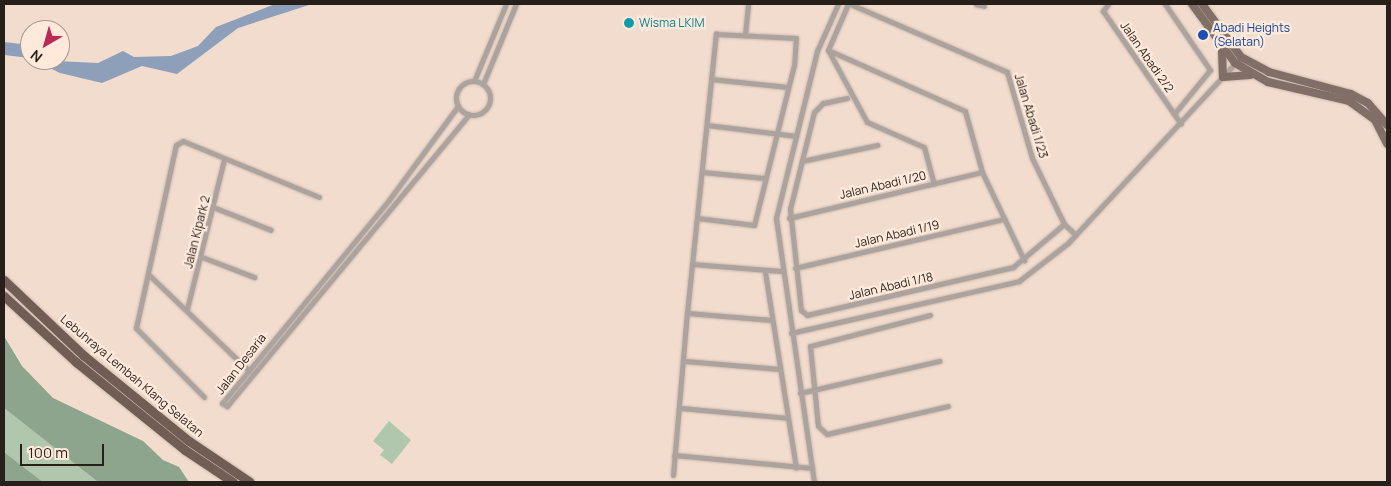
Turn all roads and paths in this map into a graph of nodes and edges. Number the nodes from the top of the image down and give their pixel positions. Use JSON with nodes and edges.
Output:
{"nodes":[{"id":1,"x":506,"y":4,"type":"edge"},
{"id":2,"x":516,"y":4,"type":"edge"},
{"id":3,"x":748,"y":4,"type":"edge"},
{"id":4,"x":838,"y":4,"type":"edge"},
{"id":5,"x":849,"y":4,"type":"edge"},
{"id":6,"x":976,"y":4,"type":"edge"},
{"id":7,"x":1108,"y":4,"type":"edge"},
{"id":8,"x":1165,"y":4,"type":"edge"},
{"id":9,"x":1192,"y":4,"type":"edge"},
{"id":10,"x":1202,"y":4,"type":"edge"},
{"id":11,"x":984,"y":6,"type":"dead end"},
{"id":12,"x":745,"y":34,"type":"junction"},
{"id":13,"x":1219,"y":45,"type":"junction"},
{"id":14,"x":828,"y":50,"type":"junction"},
{"id":15,"x":1241,"y":57,"type":"junction"},
{"id":16,"x":1235,"y":63,"type":"junction"},
{"id":17,"x":1254,"y":76,"type":"junction"},
{"id":18,"x":1223,"y":77,"type":"junction"},
{"id":19,"x":711,"y":79,"type":"junction"},
{"id":20,"x":474,"y":81,"type":"junction"},
{"id":21,"x":483,"y":84,"type":"junction"},
{"id":22,"x":788,"y":87,"type":"junction"},
{"id":23,"x":847,"y":98,"type":"dead end"},
{"id":24,"x":458,"y":106,"type":"junction"},
{"id":25,"x":469,"y":114,"type":"junction"},
{"id":26,"x":1174,"y":114,"type":"junction"},
{"id":27,"x":1181,"y":124,"type":"junction"},
{"id":28,"x":1387,"y":124,"type":"edge"},
{"id":29,"x":708,"y":125,"type":"junction"},
{"id":30,"x":776,"y":131,"type":"junction"},
{"id":31,"x":796,"y":136,"type":"junction"},
{"id":32,"x":1387,"y":144,"type":"edge"},
{"id":33,"x":877,"y":145,"type":"dead end"},
{"id":34,"x":224,"y":159,"type":"junction"},
{"id":35,"x":802,"y":161,"type":"junction"},
{"id":36,"x":702,"y":172,"type":"junction"},
{"id":37,"x":982,"y":172,"type":"junction"},
{"id":38,"x":764,"y":178,"type":"junction"},
{"id":39,"x":934,"y":184,"type":"junction"},
{"id":40,"x":319,"y":197,"type":"dead end"},
{"id":41,"x":213,"y":208,"type":"junction"},
{"id":42,"x":697,"y":218,"type":"junction"},
{"id":43,"x":789,"y":218,"type":"junction"},
{"id":44,"x":1004,"y":219,"type":"junction"},
{"id":45,"x":1064,"y":224,"type":"junction"},
{"id":46,"x":271,"y":230,"type":"dead end"},
{"id":47,"x":1076,"y":235,"type":"junction"},
{"id":48,"x":202,"y":257,"type":"junction"},
{"id":49,"x":1024,"y":260,"type":"junction"},
{"id":50,"x":692,"y":264,"type":"junction"},
{"id":51,"x":795,"y":268,"type":"junction"},
{"id":52,"x":781,"y":271,"type":"junction"},
{"id":53,"x":765,"y":272,"type":"junction"},
{"id":54,"x":148,"y":274,"type":"junction"},
{"id":55,"x":254,"y":277,"type":"dead end"},
{"id":56,"x":4,"y":280,"type":"edge"},
{"id":57,"x":4,"y":296,"type":"edge"},
{"id":58,"x":187,"y":309,"type":"junction"},
{"id":59,"x":687,"y":313,"type":"junction"},
{"id":60,"x":930,"y":316,"type":"dead end"},
{"id":61,"x":772,"y":320,"type":"junction"},
{"id":62,"x":791,"y":332,"type":"junction"},
{"id":63,"x":685,"y":361,"type":"junction"},
{"id":64,"x":939,"y":361,"type":"dead end"},
{"id":65,"x":780,"y":369,"type":"junction"},
{"id":66,"x":248,"y":370,"type":"junction"},
{"id":67,"x":254,"y":374,"type":"junction"},
{"id":68,"x":814,"y":390,"type":"junction"},
{"id":69,"x":800,"y":394,"type":"junction"},
{"id":70,"x":204,"y":397,"type":"dead end"},
{"id":71,"x":948,"y":406,"type":"dead end"},
{"id":72,"x":681,"y":408,"type":"junction"},
{"id":73,"x":788,"y":418,"type":"junction"},
{"id":74,"x":674,"y":454,"type":"junction"},
{"id":75,"x":796,"y":468,"type":"junction"},
{"id":76,"x":812,"y":468,"type":"junction"},
{"id":77,"x":673,"y":475,"type":"dead end"},
{"id":78,"x":233,"y":482,"type":"edge"},
{"id":79,"x":250,"y":482,"type":"edge"},
{"id":80,"x":814,"y":482,"type":"edge"}],
"edges":[{"from":1,"to":20,"type":"street","name":"Jalan Desaria"},
{"from":2,"to":21,"type":"street"},
{"from":3,"to":12,"type":"street"},
{"from":4,"to":31,"type":"street"},
{"from":5,"to":14,"type":"street"},
{"from":5,"to":45,"type":"street","name":"Jalan Abadi 1/23"},
{"from":6,"to":11,"type":"street"},
{"from":7,"to":26,"type":"street","name":"Jalan Abadi 2/2"},
{"from":8,"to":26,"type":"street"},
{"from":9,"to":13,"type":"main road"},
{"from":10,"to":15,"type":"main road"},
{"from":12,"to":19,"type":"street"},
{"from":12,"to":22,"type":"street"},
{"from":13,"to":16,"type":"main road"},
{"from":13,"to":18,"type":"main road"},
{"from":14,"to":37,"type":"street"},
{"from":14,"to":39,"type":"street"},
{"from":15,"to":16,"type":"street"},
{"from":15,"to":28,"type":"main road"},
{"from":16,"to":17,"type":"main road"},
{"from":16,"to":18,"type":"street"},
{"from":17,"to":18,"type":"main road"},
{"from":17,"to":32,"type":"main road"},
{"from":18,"to":27,"type":"street"},
{"from":19,"to":22,"type":"street"},
{"from":19,"to":29,"type":"street"},
{"from":20,"to":21,"type":"street"},
{"from":20,"to":24,"type":"street","name":"Jalan Desaria"},
{"from":21,"to":25,"type":"street","name":"Jalan Desaria"},
{"from":22,"to":30,"type":"street"},
{"from":23,"to":35,"type":"street","name":"Jalan Abadi 1/18"},
{"from":24,"to":25,"type":"street"},
{"from":24,"to":66,"type":"street","name":"Jalan Desaria"},
{"from":25,"to":67,"type":"street","name":"Jalan Desaria"},
{"from":26,"to":27,"type":"street","name":"Jalan Abadi 2/2"},
{"from":27,"to":47,"type":"street"},
{"from":29,"to":30,"type":"street"},
{"from":29,"to":36,"type":"street"},
{"from":30,"to":31,"type":"street"},
{"from":30,"to":38,"type":"street"},
{"from":31,"to":52,"type":"street"},
{"from":33,"to":35,"type":"street"},
{"from":34,"to":40,"type":"street"},
{"from":34,"to":41,"type":"street","name":"Jalan Kipark 2"},
{"from":34,"to":54,"type":"street"},
{"from":35,"to":43,"type":"street","name":"Jalan Abadi 1/18"},
{"from":36,"to":38,"type":"street"},
{"from":36,"to":42,"type":"street"},
{"from":37,"to":39,"type":"street","name":"Jalan Abadi 1/20"},
{"from":37,"to":44,"type":"street"},
{"from":38,"to":42,"type":"street"},
{"from":39,"to":43,"type":"street","name":"Jalan Abadi 1/20"},
{"from":41,"to":46,"type":"street"},
{"from":41,"to":48,"type":"street","name":"Jalan Kipark 2"},
{"from":42,"to":50,"type":"street"},
{"from":43,"to":51,"type":"street","name":"Jalan Abadi 1/18"},
{"from":44,"to":49,"type":"street"},
{"from":44,"to":51,"type":"street","name":"Jalan Abadi 1/19"},
{"from":45,"to":47,"type":"street","name":"Jalan Abadi 1/23"},
{"from":45,"to":49,"type":"street","name":"Jalan Abadi 1/18"},
{"from":47,"to":62,"type":"street"},
{"from":48,"to":55,"type":"street"},
{"from":48,"to":58,"type":"street","name":"Jalan Kipark 2"},
{"from":49,"to":51,"type":"street","name":"Jalan Abadi 1/18"},
{"from":50,"to":53,"type":"street"},
{"from":50,"to":59,"type":"street"},
{"from":52,"to":53,"type":"street"},
{"from":52,"to":62,"type":"street"},
{"from":53,"to":61,"type":"street"},
{"from":54,"to":58,"type":"street"},
{"from":54,"to":70,"type":"street"},
{"from":56,"to":79,"type":"highway","name":"Lebuhraya Lembah Klang Selatan"},
{"from":57,"to":78,"type":"highway","name":"Lebuhraya Lembah Klang Selatan"},
{"from":58,"to":66,"type":"street"},
{"from":59,"to":61,"type":"street"},
{"from":59,"to":63,"type":"street"},
{"from":60,"to":68,"type":"street"},
{"from":61,"to":65,"type":"street"},
{"from":62,"to":69,"type":"street"},
{"from":63,"to":65,"type":"street"},
{"from":63,"to":72,"type":"street"},
{"from":64,"to":68,"type":"street"},
{"from":65,"to":73,"type":"street"},
{"from":66,"to":67,"type":"street"},
{"from":66,"to":67,"type":"street","name":"Jalan Desaria"},
{"from":68,"to":69,"type":"street"},
{"from":68,"to":71,"type":"street"},
{"from":69,"to":76,"type":"street"},
{"from":72,"to":73,"type":"street"},
{"from":72,"to":74,"type":"street"},
{"from":73,"to":75,"type":"street"},
{"from":74,"to":75,"type":"street"},
{"from":74,"to":77,"type":"street"},
{"from":75,"to":76,"type":"street"},
{"from":76,"to":80,"type":"street"}]}
